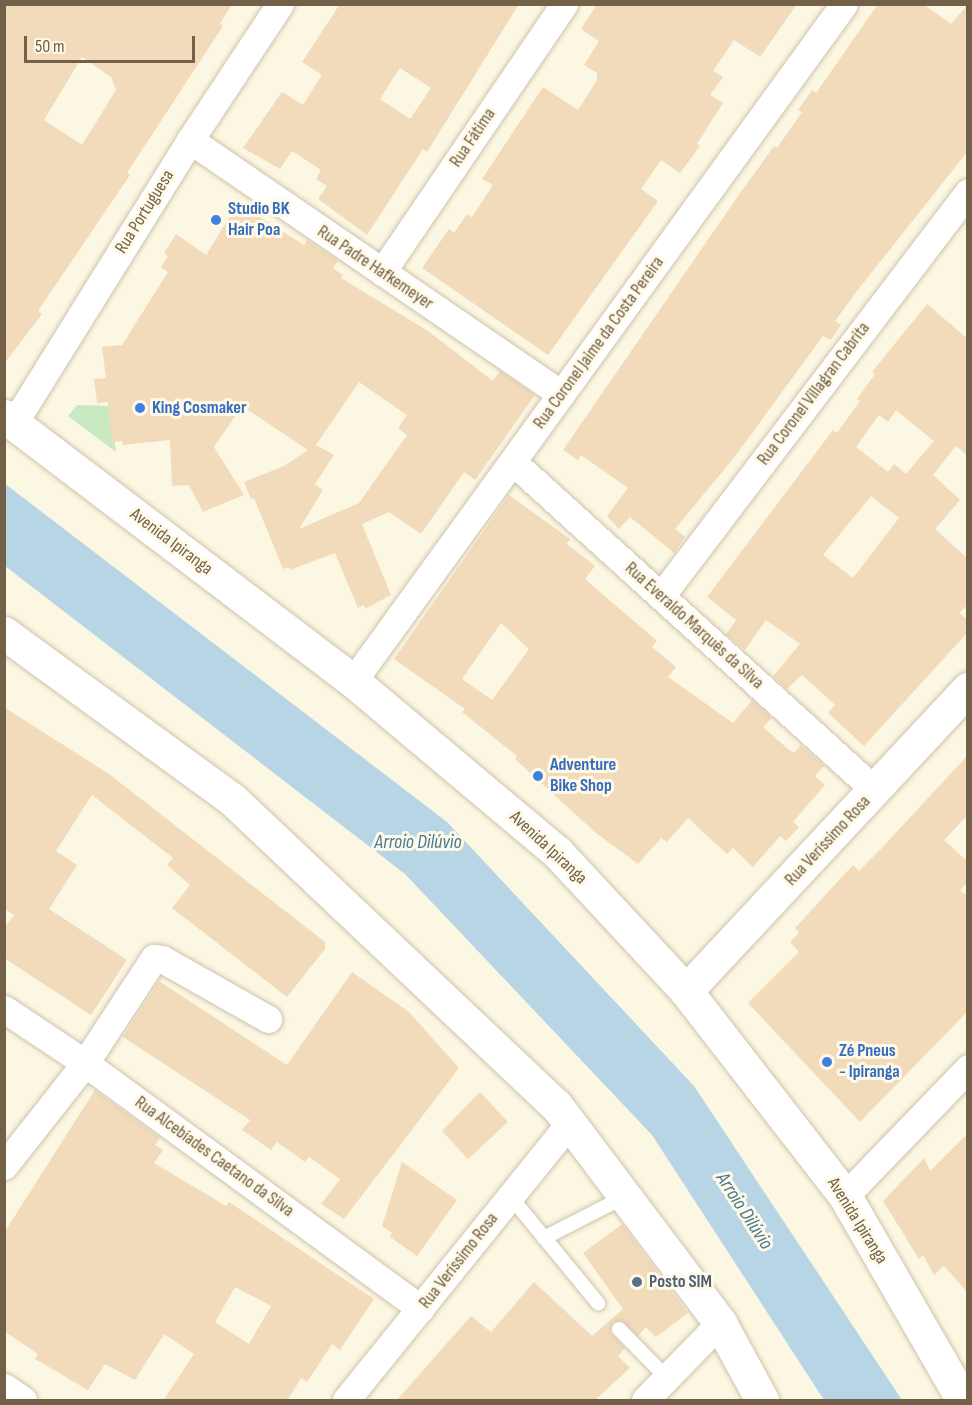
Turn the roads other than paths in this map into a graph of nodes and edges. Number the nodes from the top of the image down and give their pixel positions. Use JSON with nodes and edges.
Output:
{"nodes":[{"id":1,"x":280,"y":4,"type":"edge"},
{"id":2,"x":564,"y":4,"type":"edge"},
{"id":3,"x":844,"y":4,"type":"edge"},
{"id":4,"x":190,"y":140,"type":"junction"},
{"id":5,"x":968,"y":192,"type":"edge"},
{"id":6,"x":381,"y":272,"type":"junction"},
{"id":7,"x":561,"y":394,"type":"junction"},
{"id":8,"x":9,"y":419,"type":"edge"},
{"id":9,"x":513,"y":462,"type":"junction"},
{"id":10,"x":661,"y":596,"type":"junction"},
{"id":11,"x":4,"y":633,"type":"edge"},
{"id":12,"x":353,"y":681,"type":"junction"},
{"id":13,"x":968,"y":689,"type":"edge"},
{"id":14,"x":876,"y":791,"type":"junction"},
{"id":15,"x":686,"y":992,"type":"junction"},
{"id":16,"x":4,"y":1009,"type":"edge"},
{"id":17,"x":268,"y":1019,"type":"dead end"},
{"id":18,"x":85,"y":1063,"type":"junction"},
{"id":19,"x":968,"y":1068,"type":"edge"},
{"id":20,"x":571,"y":1121,"type":"junction"},
{"id":21,"x":4,"y":1166,"type":"edge"},
{"id":22,"x":510,"y":1196,"type":"junction"},
{"id":23,"x":626,"y":1196,"type":"junction"},
{"id":24,"x":845,"y":1196,"type":"junction"},
{"id":25,"x":544,"y":1238,"type":"junction"},
{"id":26,"x":598,"y":1303,"type":"dead end"},
{"id":27,"x":421,"y":1309,"type":"junction"},
{"id":28,"x":720,"y":1323,"type":"junction"},
{"id":29,"x":619,"y":1329,"type":"dead end"},
{"id":30,"x":667,"y":1378,"type":"junction"},
{"id":31,"x":4,"y":1387,"type":"edge"},
{"id":32,"x":23,"y":1401,"type":"edge"},
{"id":33,"x":346,"y":1401,"type":"edge"},
{"id":34,"x":645,"y":1401,"type":"edge"},
{"id":35,"x":762,"y":1401,"type":"edge"},
{"id":36,"x":963,"y":1401,"type":"edge"}],
"edges":[{"from":1,"to":4,"type":"street","name":"Rua Portuguesa"},
{"from":2,"to":6,"type":"street","name":"Rua Fátima"},
{"from":3,"to":7,"type":"street","name":"Rua Coronel Jaime da Costa Pereira"},
{"from":4,"to":6,"type":"street","name":"Rua Padre Hafkemeyer"},
{"from":4,"to":8,"type":"street","name":"Rua Portuguesa"},
{"from":5,"to":10,"type":"street","name":"Rua Coronel Villagran Cabrita"},
{"from":6,"to":7,"type":"street","name":"Rua Padre Hafkemeyer"},
{"from":7,"to":9,"type":"street","name":"Rua Coronel Jaime da Costa Pereira"},
{"from":8,"to":12,"type":"main road","name":"Avenida Ipiranga"},
{"from":9,"to":10,"type":"street","name":"Rua Everaldo Marquês da Silva"},
{"from":9,"to":12,"type":"street","name":"Rua Coronel Jaime da Costa Pereira"},
{"from":10,"to":14,"type":"street","name":"Rua Everaldo Marquês da Silva"},
{"from":11,"to":20,"type":"main road"},
{"from":12,"to":15,"type":"main road","name":"Avenida Ipiranga"},
{"from":13,"to":14,"type":"main road","name":"Rua Veríssimo Rosa"},
{"from":14,"to":15,"type":"main road","name":"Rua Veríssimo Rosa"},
{"from":15,"to":24,"type":"main road","name":"Avenida Ipiranga"},
{"from":16,"to":18,"type":"street","name":"Rua Alcebíades Caetano da Silva"},
{"from":17,"to":18,"type":"street"},
{"from":18,"to":21,"type":"street"},
{"from":18,"to":27,"type":"street","name":"Rua Alcebíades Caetano da Silva"},
{"from":19,"to":24,"type":"street"},
{"from":20,"to":22,"type":"street","name":"Rua Veríssimo Rosa"},
{"from":20,"to":23,"type":"main road"},
{"from":22,"to":25,"type":"lane"},
{"from":22,"to":27,"type":"street","name":"Rua Veríssimo Rosa"},
{"from":23,"to":25,"type":"lane"},
{"from":23,"to":28,"type":"main road"},
{"from":24,"to":36,"type":"main road","name":"Avenida Ipiranga"},
{"from":25,"to":26,"type":"lane"},
{"from":27,"to":33,"type":"street","name":"Rua Veríssimo Rosa"},
{"from":28,"to":30,"type":"street"},
{"from":28,"to":35,"type":"main road"},
{"from":29,"to":30,"type":"lane"},
{"from":30,"to":34,"type":"street"},
{"from":31,"to":32,"type":"street"}]}
